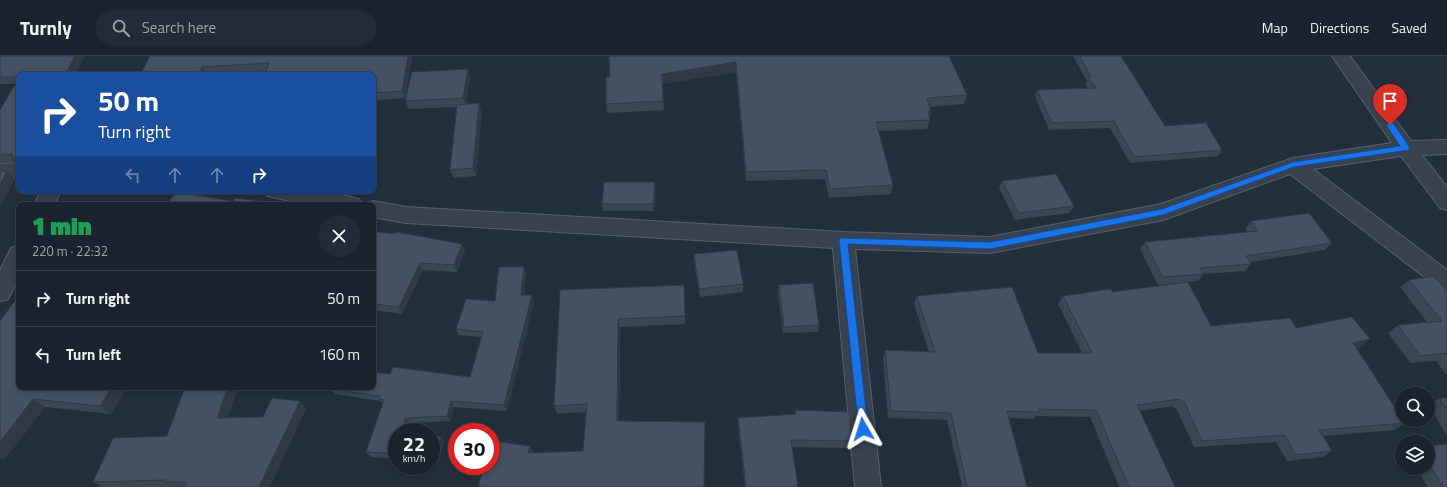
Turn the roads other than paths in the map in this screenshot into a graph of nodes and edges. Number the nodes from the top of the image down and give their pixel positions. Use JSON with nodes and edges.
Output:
{"nodes":[{"id":1,"x":1342,"y":56,"type":"edge"},
{"id":2,"x":1447,"y":147,"type":"edge"},
{"id":3,"x":1406,"y":148,"type":"junction"},
{"id":4,"x":1293,"y":165,"type":"junction"},
{"id":5,"x":16,"y":170,"type":"edge"},
{"id":6,"x":0,"y":171,"type":"edge"},
{"id":7,"x":291,"y":194,"type":"edge"},
{"id":8,"x":335,"y":202,"type":"edge"},
{"id":9,"x":1447,"y":202,"type":"edge"},
{"id":10,"x":376,"y":210,"type":"edge"},
{"id":11,"x":843,"y":240,"type":"junction"},
{"id":12,"x":16,"y":260,"type":"edge"},
{"id":13,"x":1447,"y":282,"type":"edge"},
{"id":14,"x":0,"y":292,"type":"edge"},
{"id":15,"x":868,"y":487,"type":"edge"}],
"edges":[{"from":1,"to":3,"type":"street"},
{"from":2,"to":3,"type":"street"},
{"from":3,"to":4,"type":"street"},
{"from":3,"to":9,"type":"street"},
{"from":4,"to":11,"type":"street"},
{"from":4,"to":13,"type":"street"},
{"from":5,"to":6,"type":"street"},
{"from":7,"to":8,"type":"street"},
{"from":10,"to":11,"type":"street"},
{"from":11,"to":15,"type":"street"},
{"from":12,"to":14,"type":"street"}]}
